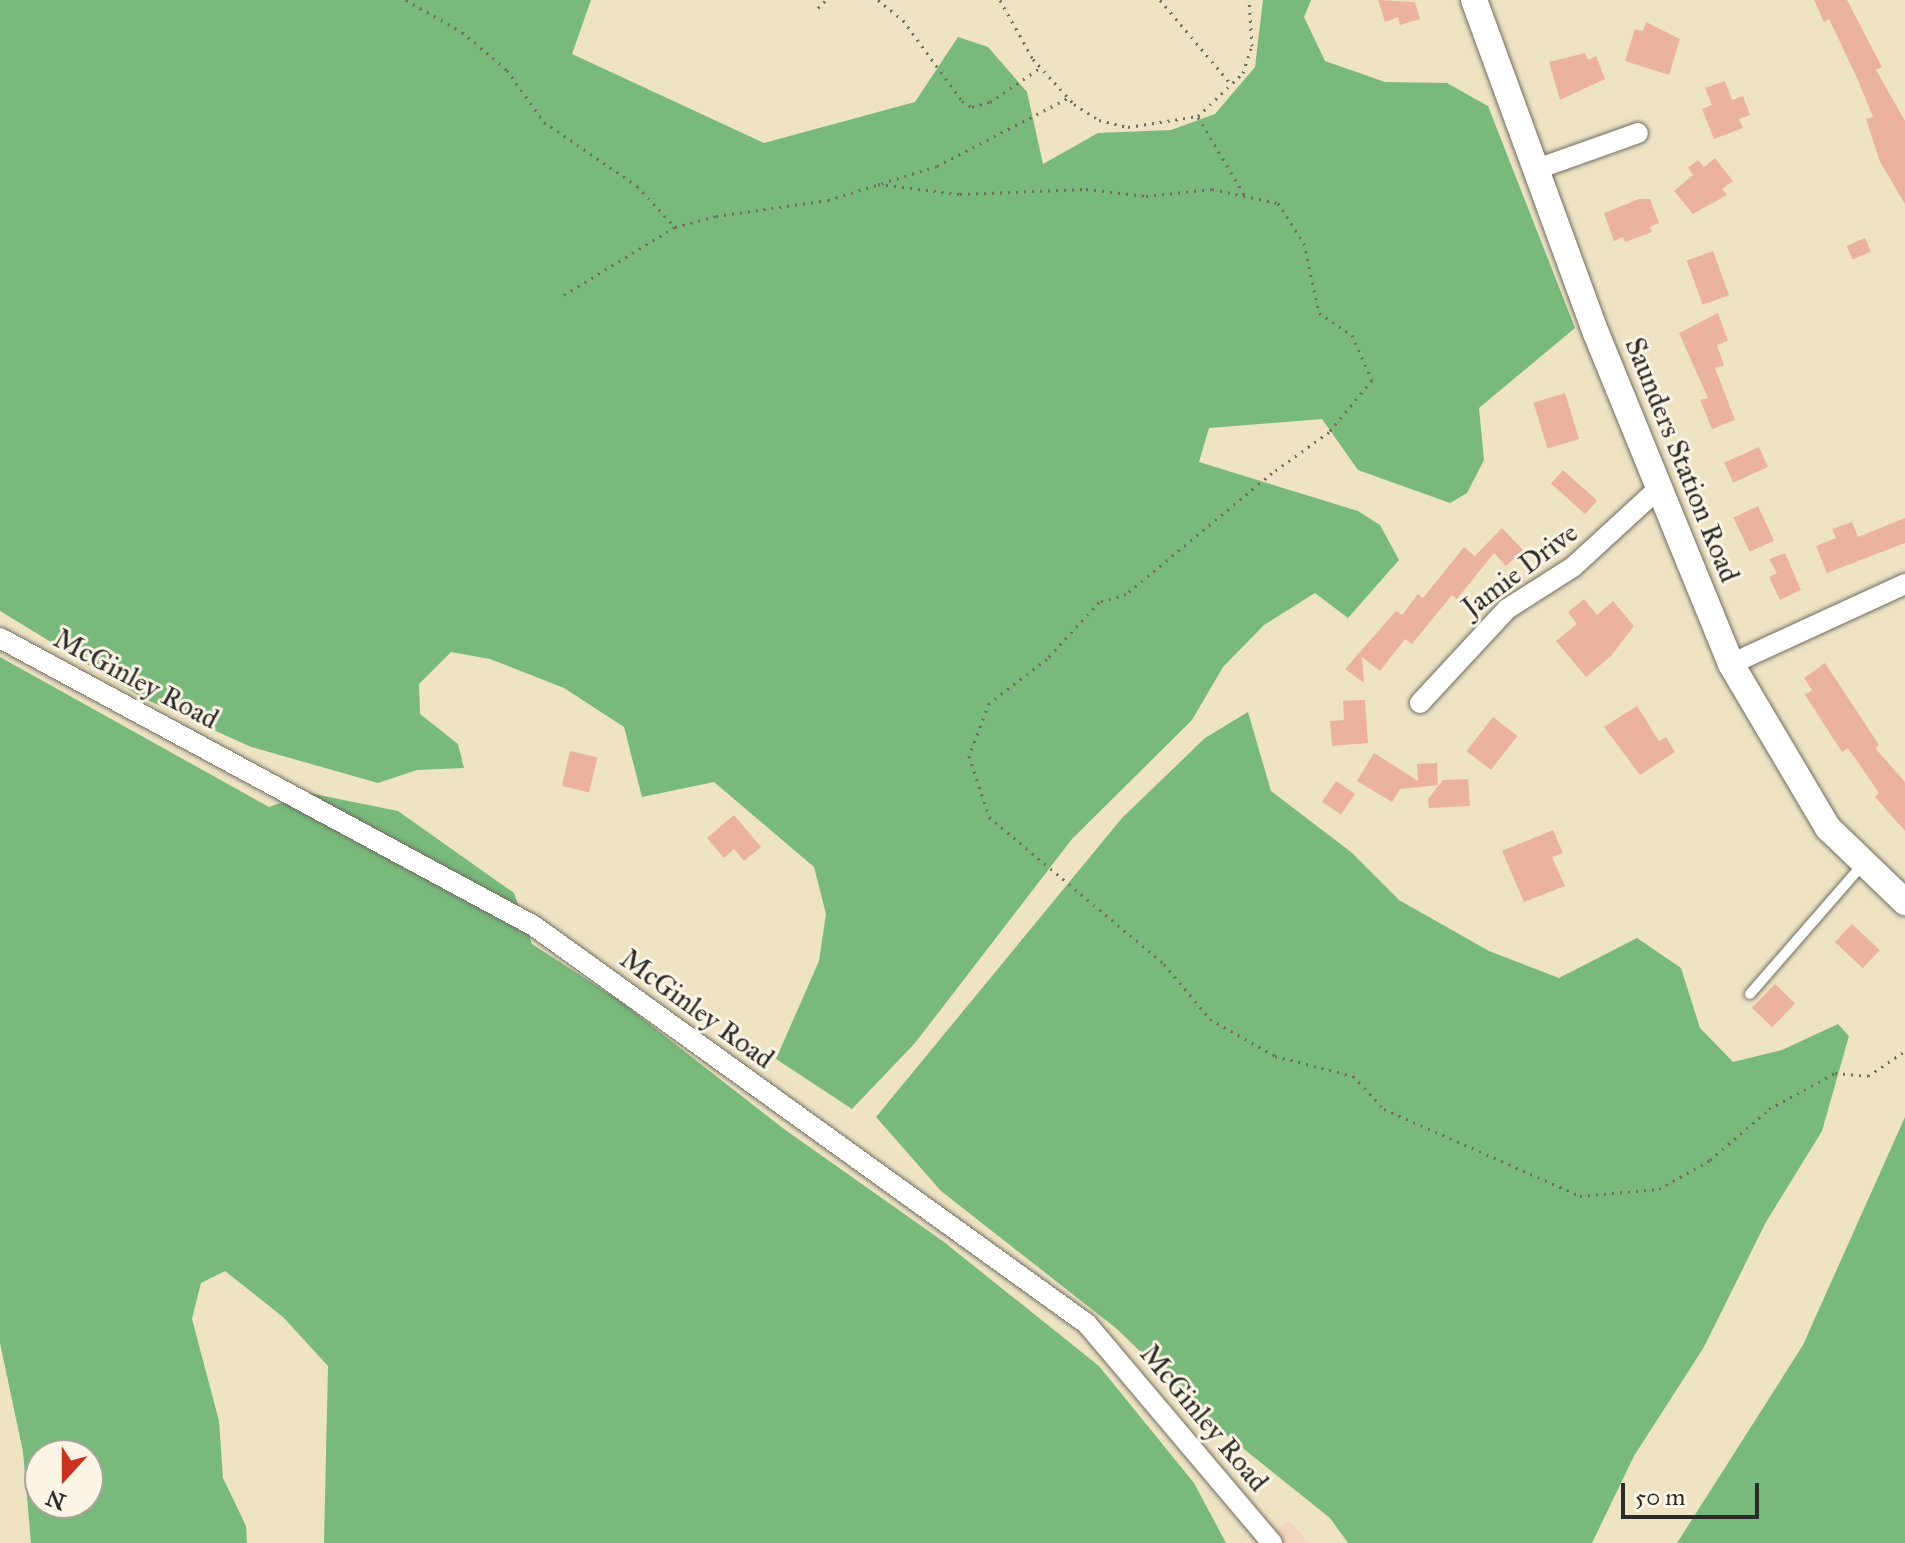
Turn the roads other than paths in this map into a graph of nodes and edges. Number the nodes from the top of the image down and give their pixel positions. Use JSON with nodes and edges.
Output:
{"nodes":[{"id":1,"x":1474,"y":0,"type":"edge"},
{"id":2,"x":1638,"y":133,"type":"dead end"},
{"id":3,"x":1537,"y":169,"type":"junction"},
{"id":4,"x":1659,"y":488,"type":"junction"},
{"id":5,"x":1905,"y":584,"type":"edge"},
{"id":6,"x":0,"y":638,"type":"edge"},
{"id":7,"x":1731,"y":664,"type":"junction"},
{"id":8,"x":1420,"y":703,"type":"dead end"},
{"id":9,"x":1865,"y":863,"type":"junction"},
{"id":10,"x":1905,"y":902,"type":"edge"},
{"id":11,"x":1750,"y":994,"type":"dead end"},
{"id":12,"x":1272,"y":1543,"type":"edge"}],
"edges":[{"from":1,"to":3,"type":"street","name":"Saunders Station Road"},
{"from":2,"to":3,"type":"street"},
{"from":3,"to":4,"type":"street","name":"Saunders Station Road"},
{"from":4,"to":7,"type":"street","name":"Saunders Station Road"},
{"from":4,"to":8,"type":"street","name":"Jamie Drive"},
{"from":5,"to":7,"type":"street"},
{"from":6,"to":12,"type":"street","name":"McGinley Road"},
{"from":7,"to":9,"type":"street","name":"Saunders Station Road"},
{"from":9,"to":10,"type":"street","name":"Saunders Station Road"},
{"from":9,"to":11,"type":"lane"}]}
